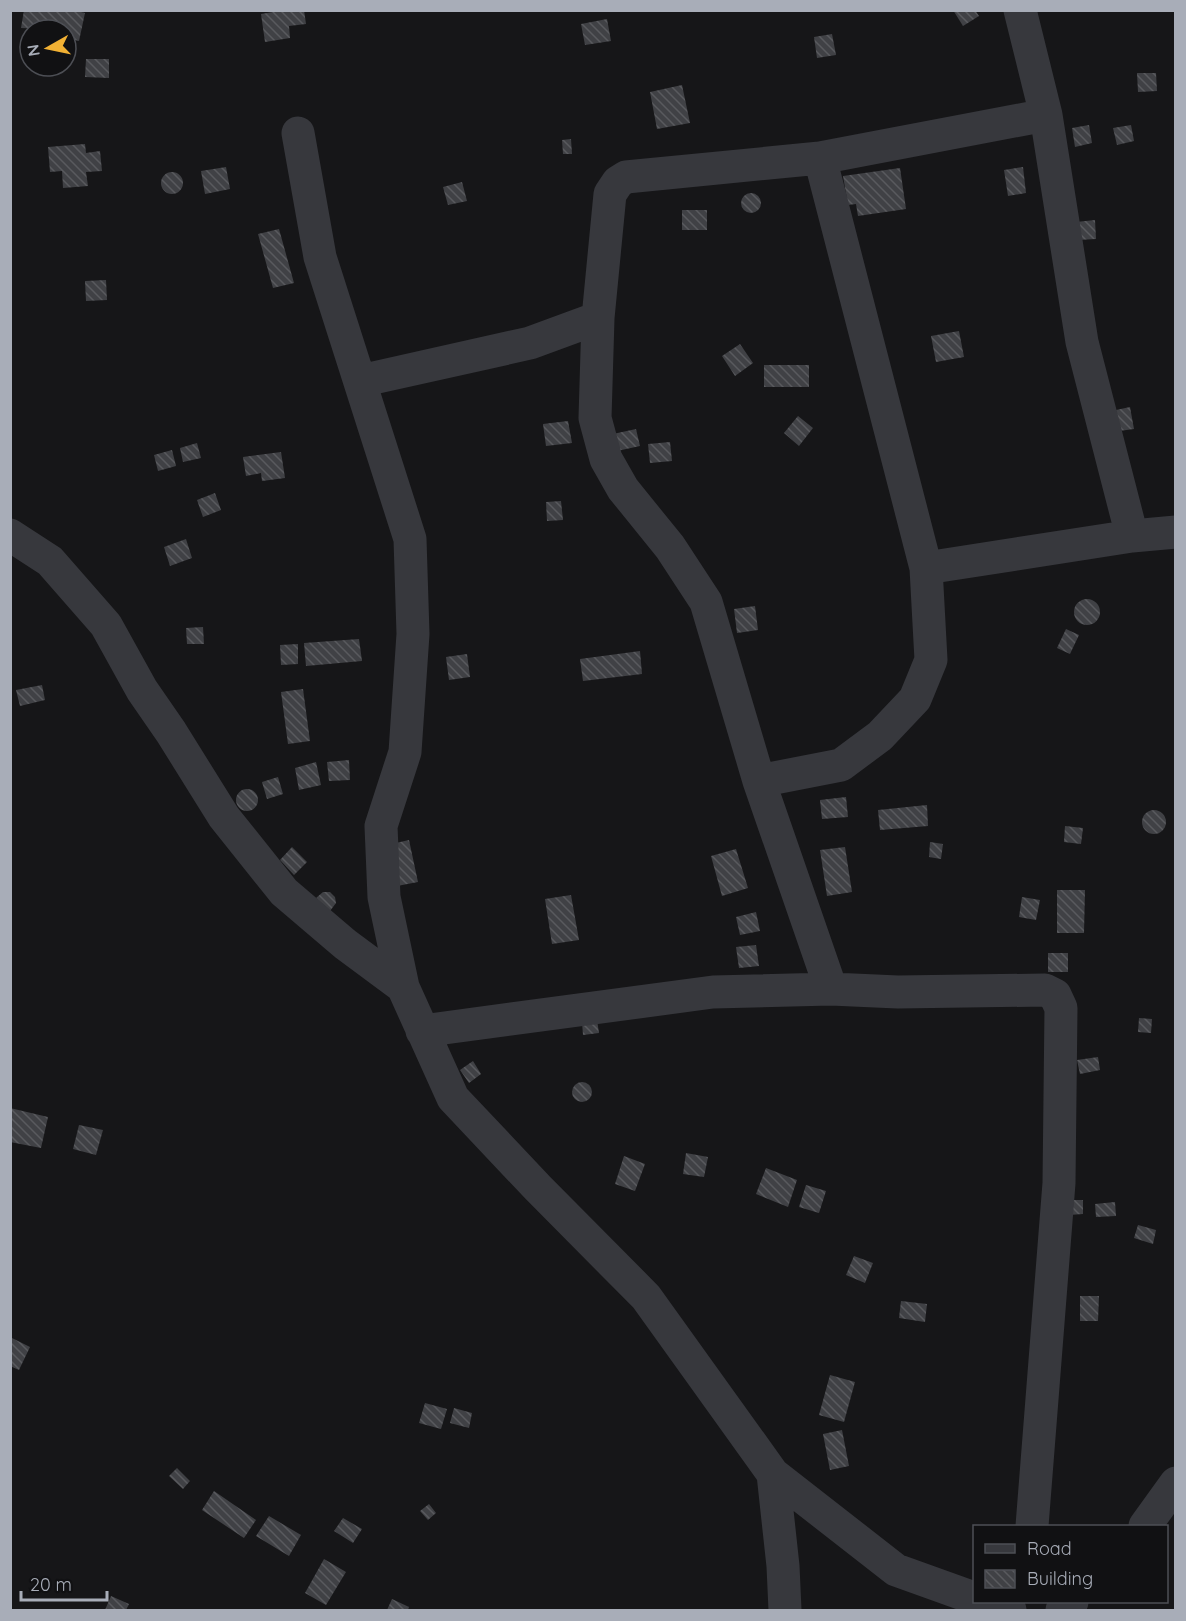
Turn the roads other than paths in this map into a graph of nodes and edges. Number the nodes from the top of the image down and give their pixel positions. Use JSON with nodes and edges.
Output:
{"nodes":[{"id":1,"x":1020,"y":10,"type":"edge"},
{"id":2,"x":1046,"y":115,"type":"junction"},
{"id":3,"x":298,"y":133,"type":"dead end"},
{"id":4,"x":820,"y":158,"type":"junction"},
{"id":5,"x":598,"y":318,"type":"junction"},
{"id":6,"x":360,"y":381,"type":"junction"},
{"id":7,"x":1176,"y":532,"type":"edge"},
{"id":8,"x":10,"y":535,"type":"edge"},
{"id":9,"x":1132,"y":536,"type":"junction"},
{"id":10,"x":926,"y":568,"type":"junction"},
{"id":11,"x":759,"y":781,"type":"junction"},
{"id":12,"x":403,"y":987,"type":"junction"},
{"id":13,"x":831,"y":989,"type":"junction"},
{"id":14,"x":422,"y":1031,"type":"junction"},
{"id":15,"x":773,"y":1474,"type":"junction"},
{"id":16,"x":1176,"y":1483,"type":"edge"},
{"id":17,"x":1032,"y":1525,"type":"edge"},
{"id":18,"x":1146,"y":1525,"type":"edge"},
{"id":19,"x":973,"y":1597,"type":"edge"},
{"id":20,"x":987,"y":1603,"type":"edge"},
{"id":21,"x":784,"y":1611,"type":"edge"},
{"id":22,"x":1010,"y":1611,"type":"edge"}],
"edges":[{"from":1,"to":2,"type":"street"},
{"from":2,"to":4,"type":"street"},
{"from":2,"to":9,"type":"street"},
{"from":3,"to":6,"type":"street"},
{"from":4,"to":5,"type":"street"},
{"from":4,"to":10,"type":"street"},
{"from":5,"to":6,"type":"street"},
{"from":5,"to":11,"type":"street"},
{"from":6,"to":12,"type":"street"},
{"from":7,"to":9,"type":"street"},
{"from":8,"to":12,"type":"street"},
{"from":9,"to":10,"type":"street"},
{"from":10,"to":11,"type":"street"},
{"from":11,"to":13,"type":"street"},
{"from":12,"to":14,"type":"street"},
{"from":13,"to":14,"type":"street"},
{"from":13,"to":17,"type":"street"},
{"from":14,"to":15,"type":"street"},
{"from":15,"to":19,"type":"street"},
{"from":15,"to":21,"type":"street"},
{"from":16,"to":18,"type":"street"},
{"from":20,"to":22,"type":"street"}]}
